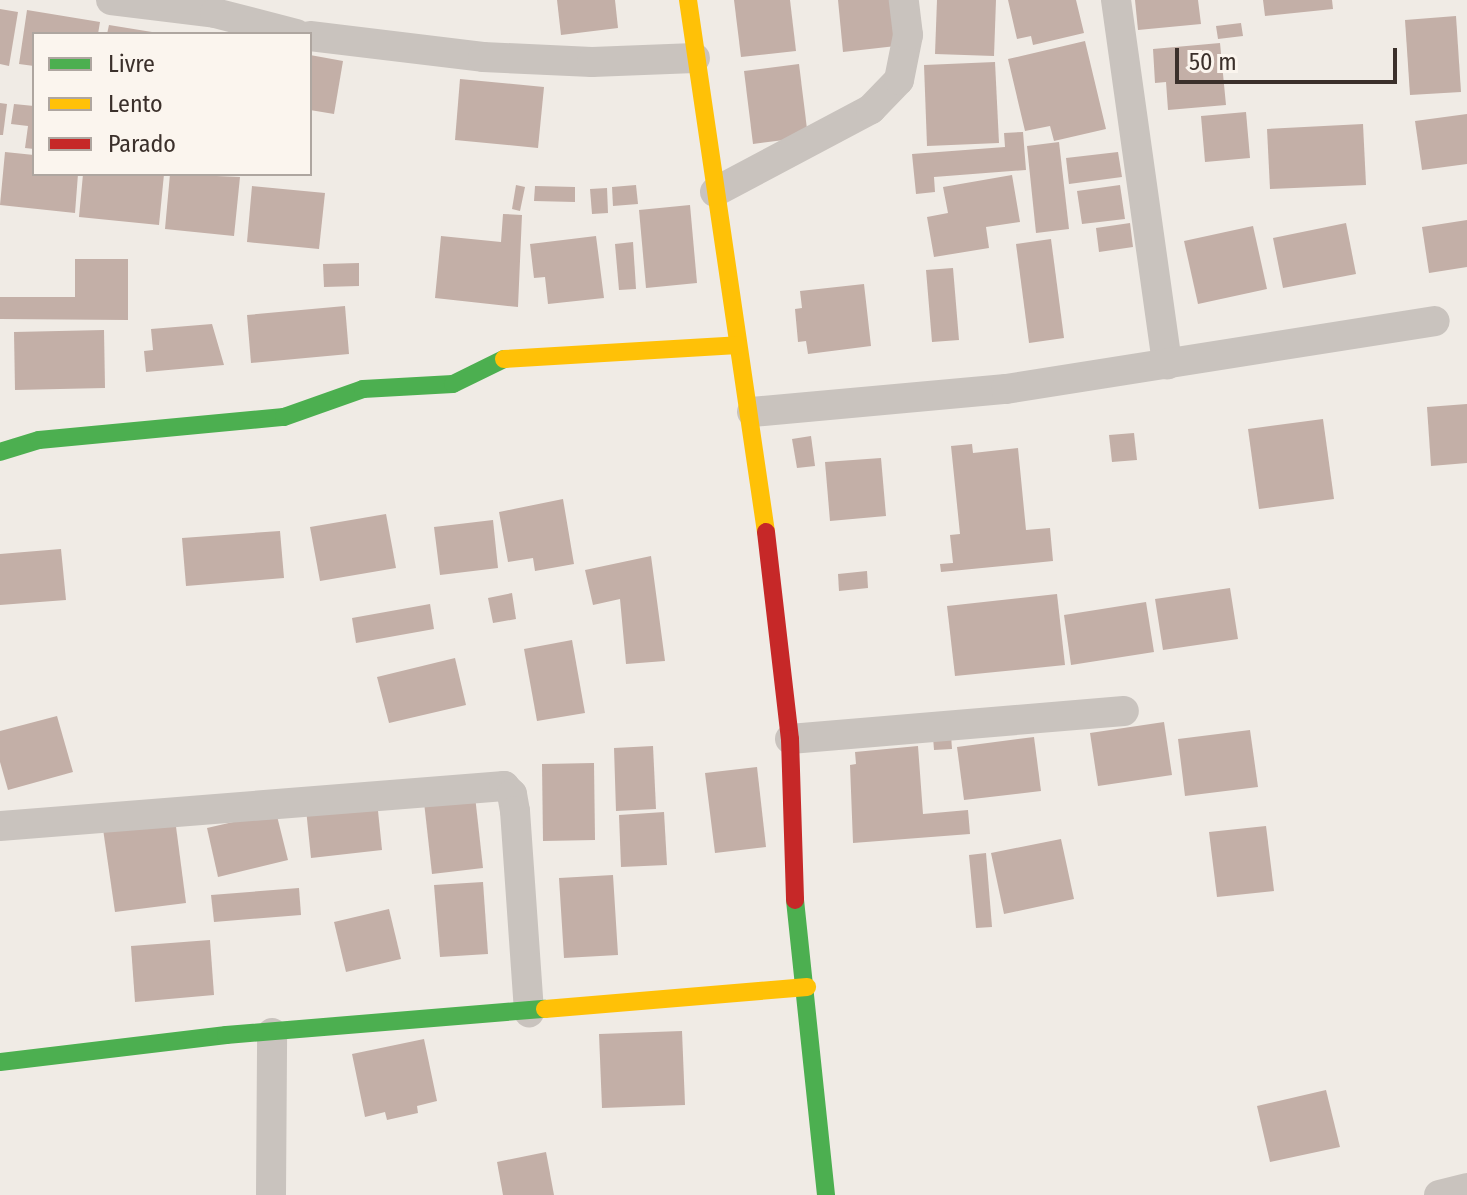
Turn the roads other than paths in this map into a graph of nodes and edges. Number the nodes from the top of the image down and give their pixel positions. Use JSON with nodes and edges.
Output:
{"nodes":[{"id":1,"x":111,"y":0,"type":"edge"},
{"id":2,"x":688,"y":0,"type":"edge"},
{"id":3,"x":904,"y":0,"type":"edge"},
{"id":4,"x":1116,"y":0,"type":"edge"},
{"id":5,"x":215,"y":6,"type":"edge"},
{"id":6,"x":290,"y":32,"type":"edge"},
{"id":7,"x":312,"y":36,"type":"edge"},
{"id":8,"x":695,"y":58,"type":"junction"},
{"id":9,"x":715,"y":192,"type":"junction"},
{"id":10,"x":1435,"y":321,"type":"dead end"},
{"id":11,"x":738,"y":345,"type":"junction"},
{"id":12,"x":1167,"y":364,"type":"junction"},
{"id":13,"x":752,"y":412,"type":"junction"},
{"id":14,"x":0,"y":452,"type":"edge"},
{"id":15,"x":1124,"y":711,"type":"dead end"},
{"id":16,"x":790,"y":739,"type":"junction"},
{"id":17,"x":0,"y":826,"type":"edge"},
{"id":18,"x":807,"y":987,"type":"junction"},
{"id":19,"x":529,"y":1013,"type":"junction"},
{"id":20,"x":272,"y":1033,"type":"junction"},
{"id":21,"x":0,"y":1062,"type":"edge"},
{"id":22,"x":1467,"y":1188,"type":"edge"},
{"id":23,"x":271,"y":1195,"type":"edge"},
{"id":24,"x":826,"y":1195,"type":"edge"},
{"id":25,"x":1439,"y":1195,"type":"edge"}],
"edges":[{"from":1,"to":5,"type":"street"},
{"from":2,"to":8,"type":"street"},
{"from":3,"to":9,"type":"street"},
{"from":4,"to":12,"type":"street"},
{"from":5,"to":6,"type":"street"},
{"from":7,"to":8,"type":"street"},
{"from":8,"to":9,"type":"street"},
{"from":9,"to":11,"type":"street"},
{"from":10,"to":12,"type":"street"},
{"from":11,"to":13,"type":"street"},
{"from":11,"to":14,"type":"street"},
{"from":12,"to":13,"type":"street"},
{"from":13,"to":16,"type":"street"},
{"from":15,"to":16,"type":"street"},
{"from":16,"to":18,"type":"street"},
{"from":17,"to":19,"type":"street"},
{"from":18,"to":19,"type":"street"},
{"from":18,"to":24,"type":"street"},
{"from":19,"to":20,"type":"street"},
{"from":20,"to":21,"type":"street"},
{"from":20,"to":23,"type":"street"},
{"from":22,"to":25,"type":"street"}]}
